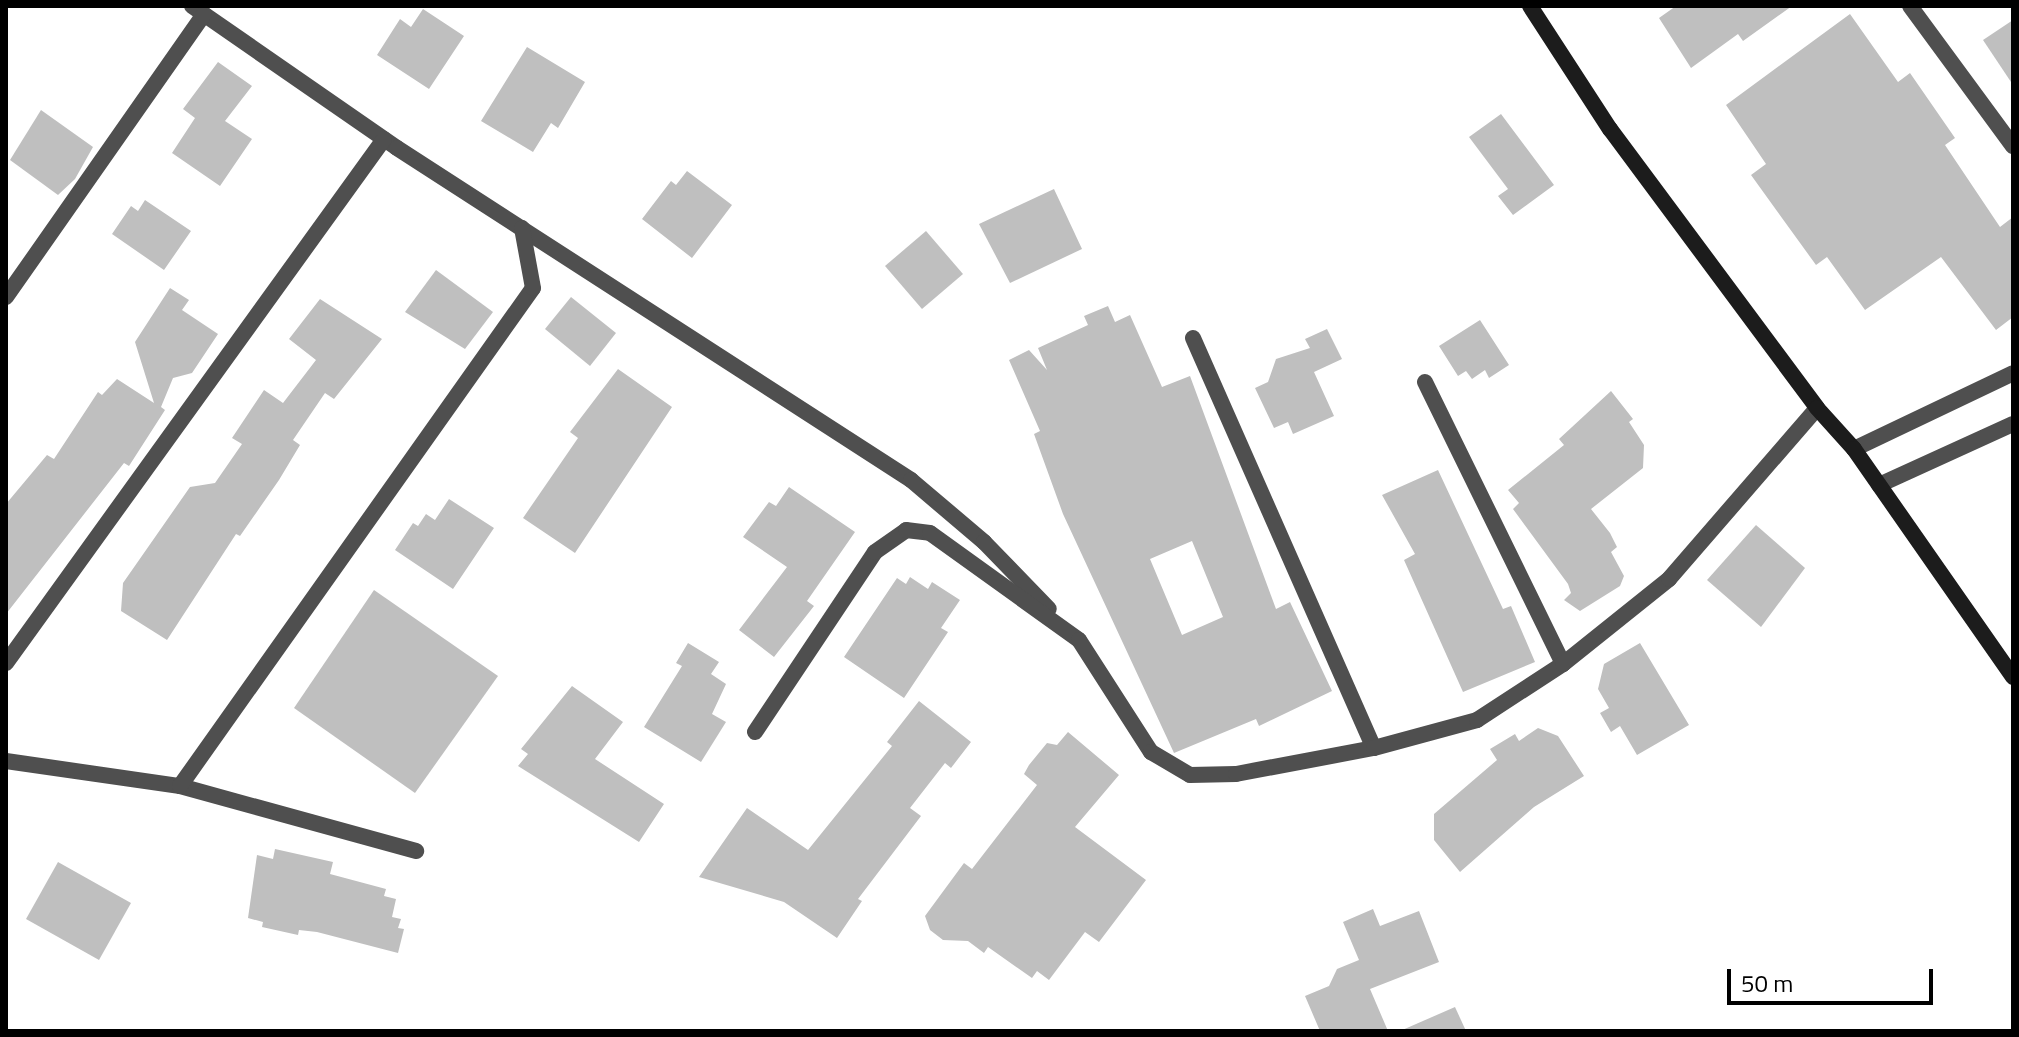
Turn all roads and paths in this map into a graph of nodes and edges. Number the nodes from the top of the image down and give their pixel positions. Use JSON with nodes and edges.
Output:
{"nodes":[{"id":1,"x":1530,"y":6,"type":"edge"},
{"id":2,"x":1910,"y":6,"type":"edge"},
{"id":3,"x":198,"y":10,"type":"edge"},
{"id":4,"x":384,"y":139,"type":"junction"},
{"id":5,"x":2013,"y":146,"type":"edge"},
{"id":6,"x":522,"y":228,"type":"junction"},
{"id":7,"x":6,"y":297,"type":"edge"},
{"id":8,"x":1193,"y":338,"type":"dead end"},
{"id":9,"x":2013,"y":373,"type":"edge"},
{"id":10,"x":1425,"y":382,"type":"dead end"},
{"id":11,"x":1817,"y":408,"type":"junction"},
{"id":12,"x":2013,"y":424,"type":"edge"},
{"id":13,"x":1854,"y":449,"type":"junction"},
{"id":14,"x":1879,"y":485,"type":"junction"},
{"id":15,"x":1079,"y":640,"type":"junction"},
{"id":16,"x":6,"y":663,"type":"edge"},
{"id":17,"x":1563,"y":664,"type":"junction"},
{"id":18,"x":2013,"y":677,"type":"edge"},
{"id":19,"x":755,"y":732,"type":"dead end"},
{"id":20,"x":1374,"y":748,"type":"junction"},
{"id":21,"x":6,"y":761,"type":"edge"},
{"id":22,"x":180,"y":786,"type":"junction"},
{"id":23,"x":416,"y":851,"type":"dead end"}],
"edges":[{"from":1,"to":11,"type":"street"},
{"from":2,"to":5,"type":"street"},
{"from":3,"to":4,"type":"street"},
{"from":3,"to":7,"type":"street"},
{"from":4,"to":6,"type":"street"},
{"from":4,"to":16,"type":"street"},
{"from":6,"to":15,"type":"street"},
{"from":6,"to":22,"type":"street"},
{"from":8,"to":20,"type":"street"},
{"from":9,"to":13,"type":"street"},
{"from":10,"to":17,"type":"street"},
{"from":11,"to":13,"type":"street"},
{"from":11,"to":17,"type":"street"},
{"from":12,"to":14,"type":"street"},
{"from":13,"to":14,"type":"street"},
{"from":14,"to":18,"type":"street"},
{"from":15,"to":19,"type":"street"},
{"from":15,"to":20,"type":"street"},
{"from":17,"to":20,"type":"street"},
{"from":21,"to":22,"type":"street"},
{"from":22,"to":23,"type":"street"}]}
